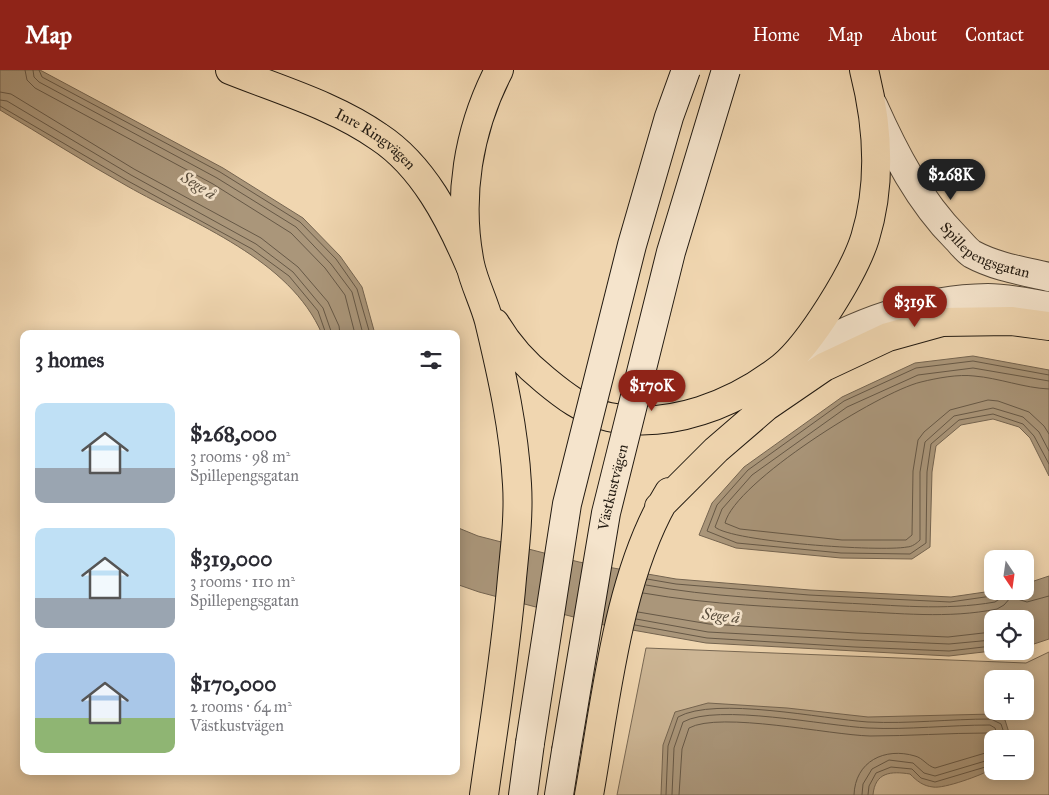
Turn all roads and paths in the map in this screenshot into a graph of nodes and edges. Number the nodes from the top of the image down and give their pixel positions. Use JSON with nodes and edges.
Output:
{"nodes":[{"id":1,"x":230,"y":70,"type":"edge"},
{"id":2,"x":498,"y":70,"type":"edge"},
{"id":3,"x":686,"y":70,"type":"edge"},
{"id":4,"x":726,"y":70,"type":"edge"},
{"id":5,"x":864,"y":70,"type":"edge"},
{"id":6,"x":872,"y":103,"type":"junction"},
{"id":7,"x":470,"y":266,"type":"junction"},
{"id":8,"x":1049,"y":277,"type":"edge"},
{"id":9,"x":1049,"y":306,"type":"edge"},
{"id":10,"x":485,"y":307,"type":"junction"},
{"id":11,"x":1049,"y":326,"type":"edge"},
{"id":12,"x":783,"y":366,"type":"junction"},
{"id":13,"x":750,"y":389,"type":"junction"},
{"id":14,"x":659,"y":507,"type":"junction"},
{"id":15,"x":484,"y":795,"type":"edge"},
{"id":16,"x":523,"y":795,"type":"edge"},
{"id":17,"x":559,"y":795,"type":"edge"},
{"id":18,"x":589,"y":795,"type":"edge"}],
"edges":[{"from":1,"to":7,"type":"highway","name":"Inre Ringvägen"},
{"from":2,"to":7,"type":"highway"},
{"from":3,"to":16,"type":"main road","bridge":true},
{"from":4,"to":17,"type":"main road","name":"Västkustvägen","bridge":true},
{"from":5,"to":6,"type":"highway"},
{"from":6,"to":8,"type":"main road","name":"Spillepengsgatan"},
{"from":6,"to":12,"type":"highway"},
{"from":7,"to":10,"type":"highway"},
{"from":9,"to":12,"type":"main road"},
{"from":10,"to":13,"type":"highway"},
{"from":10,"to":15,"type":"highway"},
{"from":11,"to":14,"type":"highway"},
{"from":12,"to":13,"type":"highway"},
{"from":13,"to":14,"type":"highway"},
{"from":14,"to":18,"type":"highway"}]}
